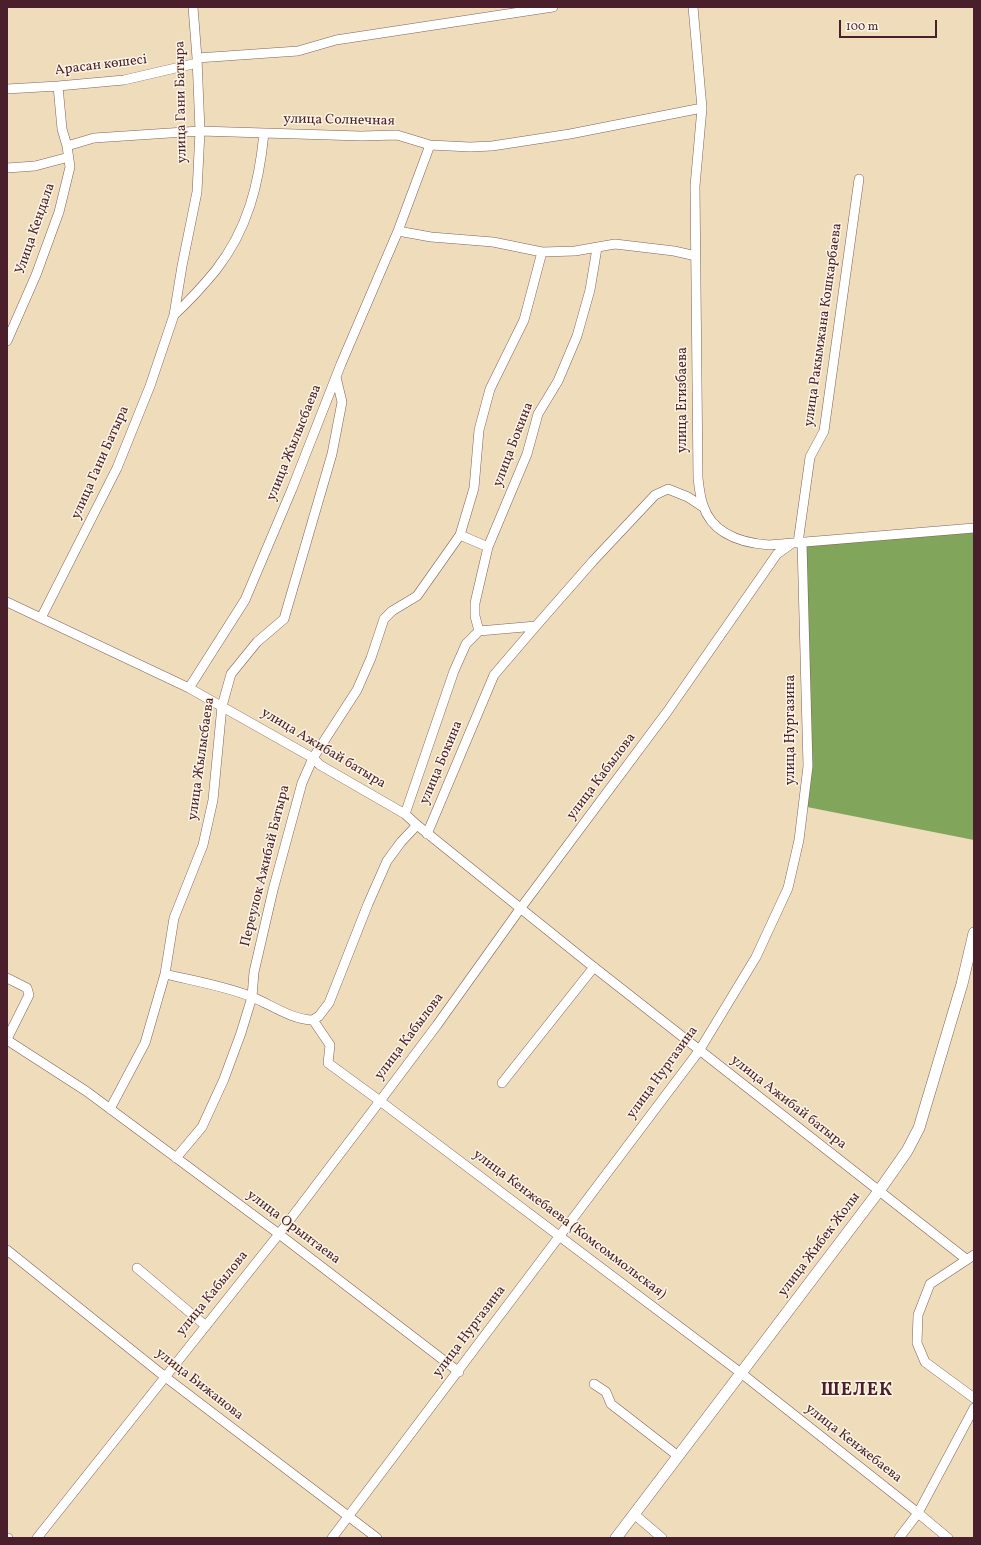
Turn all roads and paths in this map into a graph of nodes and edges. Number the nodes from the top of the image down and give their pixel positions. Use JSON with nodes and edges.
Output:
{"nodes":[{"id":1,"x":193,"y":7,"type":"edge"},
{"id":2,"x":553,"y":7,"type":"edge"},
{"id":3,"x":693,"y":7,"type":"edge"},
{"id":4,"x":197,"y":61,"type":"junction"},
{"id":5,"x":58,"y":86,"type":"junction"},
{"id":6,"x":7,"y":89,"type":"edge"},
{"id":7,"x":702,"y":108,"type":"junction"},
{"id":8,"x":200,"y":131,"type":"junction"},
{"id":9,"x":264,"y":133,"type":"junction"},
{"id":10,"x":430,"y":145,"type":"junction"},
{"id":11,"x":67,"y":146,"type":"junction"},
{"id":12,"x":69,"y":157,"type":"junction"},
{"id":13,"x":7,"y":168,"type":"edge"},
{"id":14,"x":859,"y":179,"type":"dead end"},
{"id":15,"x":398,"y":231,"type":"junction"},
{"id":16,"x":597,"y":248,"type":"junction"},
{"id":17,"x":542,"y":252,"type":"junction"},
{"id":18,"x":696,"y":256,"type":"junction"},
{"id":19,"x":174,"y":315,"type":"junction"},
{"id":20,"x":7,"y":341,"type":"edge"},
{"id":21,"x":336,"y":377,"type":"junction"},
{"id":22,"x":703,"y":506,"type":"junction"},
{"id":23,"x":974,"y":528,"type":"edge"},
{"id":24,"x":460,"y":535,"type":"junction"},
{"id":25,"x":797,"y":543,"type":"junction"},
{"id":26,"x":488,"y":547,"type":"junction"},
{"id":27,"x":7,"y":602,"type":"edge"},
{"id":28,"x":41,"y":618,"type":"junction"},
{"id":29,"x":536,"y":626,"type":"junction"},
{"id":30,"x":479,"y":631,"type":"junction"},
{"id":31,"x":189,"y":688,"type":"junction"},
{"id":32,"x":222,"y":706,"type":"junction"},
{"id":33,"x":312,"y":758,"type":"junction"},
{"id":34,"x":405,"y":814,"type":"junction"},
{"id":35,"x":417,"y":825,"type":"junction"},
{"id":36,"x":427,"y":834,"type":"junction"},
{"id":37,"x":520,"y":909,"type":"junction"},
{"id":38,"x":974,"y":933,"type":"edge"},
{"id":39,"x":594,"y":968,"type":"junction"},
{"id":40,"x":165,"y":974,"type":"junction"},
{"id":41,"x":7,"y":978,"type":"edge"},
{"id":42,"x":252,"y":997,"type":"junction"},
{"id":43,"x":313,"y":1020,"type":"junction"},
{"id":44,"x":7,"y":1040,"type":"edge"},
{"id":45,"x":699,"y":1050,"type":"junction"},
{"id":46,"x":502,"y":1084,"type":"dead end"},
{"id":47,"x":380,"y":1101,"type":"junction"},
{"id":48,"x":110,"y":1109,"type":"junction"},
{"id":49,"x":176,"y":1158,"type":"junction"},
{"id":50,"x":879,"y":1192,"type":"junction"},
{"id":51,"x":279,"y":1234,"type":"junction"},
{"id":52,"x":560,"y":1235,"type":"junction"},
{"id":53,"x":7,"y":1250,"type":"edge"},
{"id":54,"x":970,"y":1257,"type":"edge"},
{"id":55,"x":137,"y":1268,"type":"dead end"},
{"id":56,"x":206,"y":1326,"type":"junction"},
{"id":57,"x":459,"y":1372,"type":"junction"},
{"id":58,"x":741,"y":1373,"type":"junction"},
{"id":59,"x":164,"y":1376,"type":"junction"},
{"id":60,"x":594,"y":1384,"type":"dead end"},
{"id":61,"x":974,"y":1398,"type":"edge"},
{"id":62,"x":974,"y":1408,"type":"edge"},
{"id":63,"x":678,"y":1456,"type":"junction"},
{"id":64,"x":918,"y":1513,"type":"junction"},
{"id":65,"x":634,"y":1514,"type":"junction"},
{"id":66,"x":349,"y":1517,"type":"junction"},
{"id":67,"x":37,"y":1538,"type":"edge"},
{"id":68,"x":332,"y":1538,"type":"edge"},
{"id":69,"x":377,"y":1538,"type":"edge"},
{"id":70,"x":616,"y":1538,"type":"edge"},
{"id":71,"x":662,"y":1538,"type":"edge"},
{"id":72,"x":899,"y":1538,"type":"edge"},
{"id":73,"x":948,"y":1538,"type":"edge"}],
"edges":[{"from":1,"to":4,"type":"street","name":"улица Гани Батыра"},
{"from":2,"to":4,"type":"street","name":"Арасан көшесі"},
{"from":3,"to":7,"type":"street","name":"улица Егизбаева"},
{"from":4,"to":5,"type":"street","name":"Арасан көшесі"},
{"from":4,"to":8,"type":"street","name":"улица Гани Батыра"},
{"from":5,"to":6,"type":"street","name":"Арасан көшесі"},
{"from":5,"to":11,"type":"street","name":"Улица Кендала"},
{"from":7,"to":10,"type":"street","name":"улица Солнечная"},
{"from":7,"to":18,"type":"street","name":"улица Егизбаева"},
{"from":8,"to":9,"type":"street","name":"улица Солнечная"},
{"from":8,"to":11,"type":"street","name":"улица Солнечная"},
{"from":8,"to":19,"type":"street","name":"улица Гани Батыра"},
{"from":9,"to":10,"type":"street","name":"улица Солнечная"},
{"from":9,"to":19,"type":"street","name":"улица Гани Батыра"},
{"from":10,"to":15,"type":"street","name":"улица Жылысбаева"},
{"from":11,"to":12,"type":"street","name":"Улица Кендала"},
{"from":12,"to":13,"type":"street"},
{"from":12,"to":20,"type":"street","name":"Улица Кендала"},
{"from":14,"to":25,"type":"street","name":"улица Ракымжана Кошкарбаева"},
{"from":15,"to":17,"type":"street"},
{"from":15,"to":21,"type":"street","name":"улица Жылысбаева"},
{"from":16,"to":17,"type":"street"},
{"from":16,"to":18,"type":"street"},
{"from":16,"to":26,"type":"street","name":"улица Бокина"},
{"from":17,"to":24,"type":"street"},
{"from":18,"to":22,"type":"street","name":"улица Егизбаева"},
{"from":19,"to":28,"type":"street","name":"улица Гани Батыра"},
{"from":21,"to":31,"type":"street","name":"улица Жылысбаева"},
{"from":21,"to":32,"type":"street","name":"улица Жылысбаева"},
{"from":22,"to":25,"type":"street","name":"улица Егизбаева"},
{"from":22,"to":29,"type":"street","name":"улица Бокина"},
{"from":23,"to":25,"type":"street","name":"улица Егизбаева"},
{"from":24,"to":26,"type":"street"},
{"from":24,"to":33,"type":"street","name":"Переулок Ажибай Батыра"},
{"from":25,"to":37,"type":"street","name":"улица Кабылова"},
{"from":25,"to":45,"type":"street","name":"улица Нургазина"},
{"from":26,"to":30,"type":"street","name":"улица Бокина"},
{"from":27,"to":28,"type":"street","name":"улица Ажибай батыра"},
{"from":28,"to":31,"type":"street","name":"улица Ажибай батыра"},
{"from":29,"to":30,"type":"street"},
{"from":29,"to":36,"type":"street","name":"улица Бокина"},
{"from":30,"to":34,"type":"street","name":"улица Бокина"},
{"from":31,"to":32,"type":"street","name":"улица Ажибай батыра"},
{"from":32,"to":33,"type":"street","name":"улица Ажибай батыра"},
{"from":32,"to":40,"type":"street","name":"улица Жылысбаева"},
{"from":33,"to":34,"type":"street","name":"улица Ажибай батыра"},
{"from":33,"to":42,"type":"street","name":"Переулок Ажибай Батыра"},
{"from":34,"to":35,"type":"street","name":"улица Ажибай батыра"},
{"from":35,"to":36,"type":"street","name":"улица Ажибай батыра"},
{"from":35,"to":43,"type":"street"},
{"from":36,"to":37,"type":"street","name":"улица Ажибай батыра"},
{"from":37,"to":39,"type":"street","name":"улица Ажибай батыра"},
{"from":37,"to":47,"type":"street","name":"улица Кабылова"},
{"from":38,"to":50,"type":"main road","name":"улица Жибек Жолы"},
{"from":39,"to":45,"type":"street","name":"улица Ажибай батыра"},
{"from":39,"to":46,"type":"street"},
{"from":40,"to":42,"type":"street"},
{"from":40,"to":48,"type":"street","name":"улица Жылысбаева"},
{"from":41,"to":44,"type":"street"},
{"from":42,"to":43,"type":"street"},
{"from":42,"to":49,"type":"street","name":"Переулок Ажибай Батыра"},
{"from":43,"to":47,"type":"street"},
{"from":44,"to":48,"type":"street","name":"улица Орынтаева"},
{"from":45,"to":50,"type":"street","name":"улица Ажибай батыра"},
{"from":45,"to":52,"type":"street","name":"улица Нургазина"},
{"from":47,"to":51,"type":"street","name":"улица Кабылова"},
{"from":47,"to":52,"type":"street","name":"улица Кенжебаева (Комсоммольская)"},
{"from":48,"to":49,"type":"street","name":"улица Орынтаева"},
{"from":49,"to":51,"type":"street","name":"улица Орынтаева"},
{"from":50,"to":54,"type":"street","name":"улица Ажибай батыра"},
{"from":50,"to":58,"type":"main road","name":"улица Жибек Жолы"},
{"from":51,"to":56,"type":"street","name":"улица Кабылова"},
{"from":51,"to":57,"type":"street","name":"улица Орынтаева"},
{"from":52,"to":57,"type":"street","name":"улица Нургазина"},
{"from":52,"to":58,"type":"street","name":"улица Кенжебаева (Комсоммольская)"},
{"from":53,"to":59,"type":"street","name":"улица Бижанова"},
{"from":54,"to":61,"type":"street"},
{"from":55,"to":56,"type":"street"},
{"from":56,"to":59,"type":"street","name":"улица Кабылова"},
{"from":57,"to":66,"type":"street","name":"улица Нургазина"},
{"from":58,"to":63,"type":"main road","name":"улица Жибек Жолы"},
{"from":58,"to":64,"type":"street","name":"улица Кенжебаева"},
{"from":59,"to":66,"type":"street","name":"улица Бижанова"},
{"from":59,"to":67,"type":"street","name":"улица Кабылова"},
{"from":60,"to":63,"type":"street"},
{"from":62,"to":64,"type":"street"},
{"from":63,"to":65,"type":"main road","name":"улица Жибек Жолы"},
{"from":64,"to":72,"type":"street"},
{"from":64,"to":73,"type":"street","name":"улица Кенжебаева"},
{"from":65,"to":70,"type":"main road","name":"улица Жибек Жолы"},
{"from":65,"to":71,"type":"street"},
{"from":66,"to":68,"type":"street","name":"улица Нургазина"},
{"from":66,"to":69,"type":"street","name":"улица Бижанова"}]}
